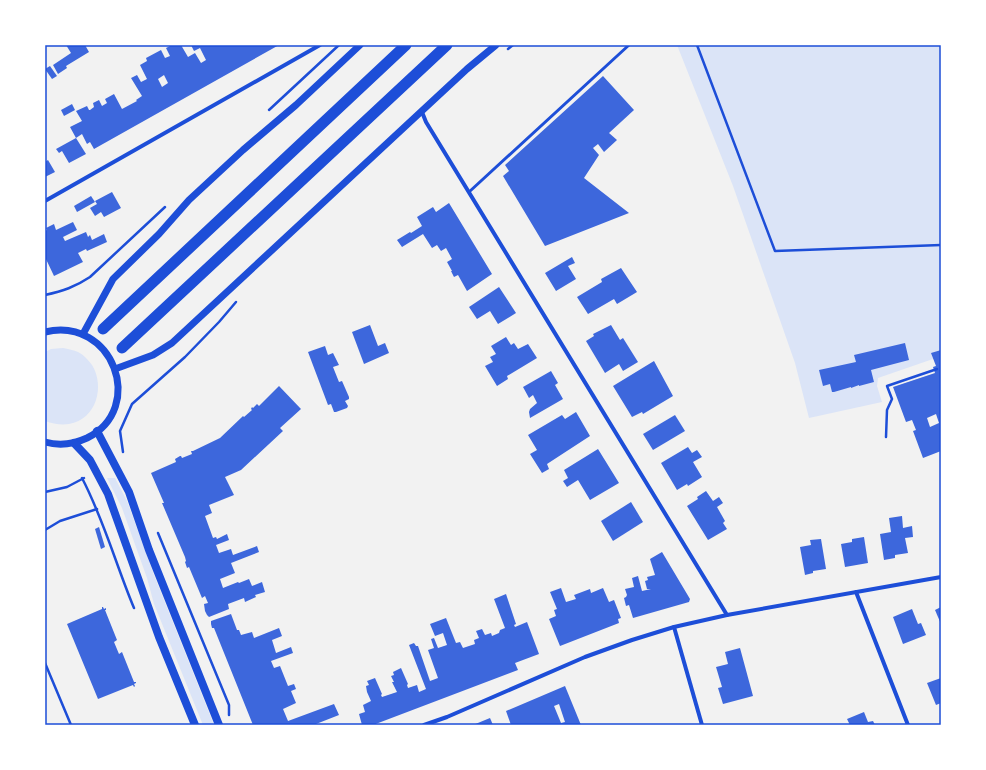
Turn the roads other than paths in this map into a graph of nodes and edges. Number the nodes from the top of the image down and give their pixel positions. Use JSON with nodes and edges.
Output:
{"nodes":[{"id":1,"x":320,"y":45,"type":"edge"},
{"id":2,"x":360,"y":45,"type":"edge"},
{"id":3,"x":406,"y":45,"type":"edge"},
{"id":4,"x":447,"y":45,"type":"edge"},
{"id":5,"x":496,"y":45,"type":"edge"},
{"id":6,"x":629,"y":45,"type":"edge"},
{"id":7,"x":422,"y":112,"type":"junction"},
{"id":8,"x":469,"y":192,"type":"junction"},
{"id":9,"x":45,"y":201,"type":"edge"},
{"id":10,"x":103,"y":329,"type":"dead end"},
{"id":11,"x":45,"y":332,"type":"edge"},
{"id":12,"x":83,"y":334,"type":"junction"},
{"id":13,"x":122,"y":348,"type":"dead end"},
{"id":14,"x":115,"y":369,"type":"junction"},
{"id":15,"x":97,"y":431,"type":"junction"},
{"id":16,"x":45,"y":442,"type":"edge"},
{"id":17,"x":74,"y":443,"type":"junction"},
{"id":18,"x":941,"y":577,"type":"edge"},
{"id":19,"x":856,"y":592,"type":"junction"},
{"id":20,"x":727,"y":615,"type":"junction"},
{"id":21,"x":674,"y":627,"type":"junction"},
{"id":22,"x":195,"y":725,"type":"edge"},
{"id":23,"x":219,"y":725,"type":"edge"},
{"id":24,"x":424,"y":725,"type":"edge"},
{"id":25,"x":702,"y":725,"type":"edge"},
{"id":26,"x":908,"y":725,"type":"edge"}],
"edges":[{"from":1,"to":9,"type":"street"},
{"from":2,"to":12,"type":"street"},
{"from":3,"to":10,"type":"highway"},
{"from":4,"to":13,"type":"highway"},
{"from":5,"to":7,"type":"street"},
{"from":6,"to":8,"type":"lane"},
{"from":7,"to":8,"type":"street"},
{"from":7,"to":14,"type":"street"},
{"from":8,"to":20,"type":"street"},
{"from":11,"to":12,"type":"street"},
{"from":12,"to":14,"type":"street"},
{"from":14,"to":15,"type":"street"},
{"from":15,"to":17,"type":"street"},
{"from":15,"to":23,"type":"main road"},
{"from":16,"to":17,"type":"street"},
{"from":17,"to":22,"type":"main road"},
{"from":18,"to":19,"type":"street"},
{"from":19,"to":20,"type":"street"},
{"from":19,"to":26,"type":"street"},
{"from":20,"to":21,"type":"street"},
{"from":21,"to":24,"type":"street"},
{"from":21,"to":25,"type":"street"}]}
